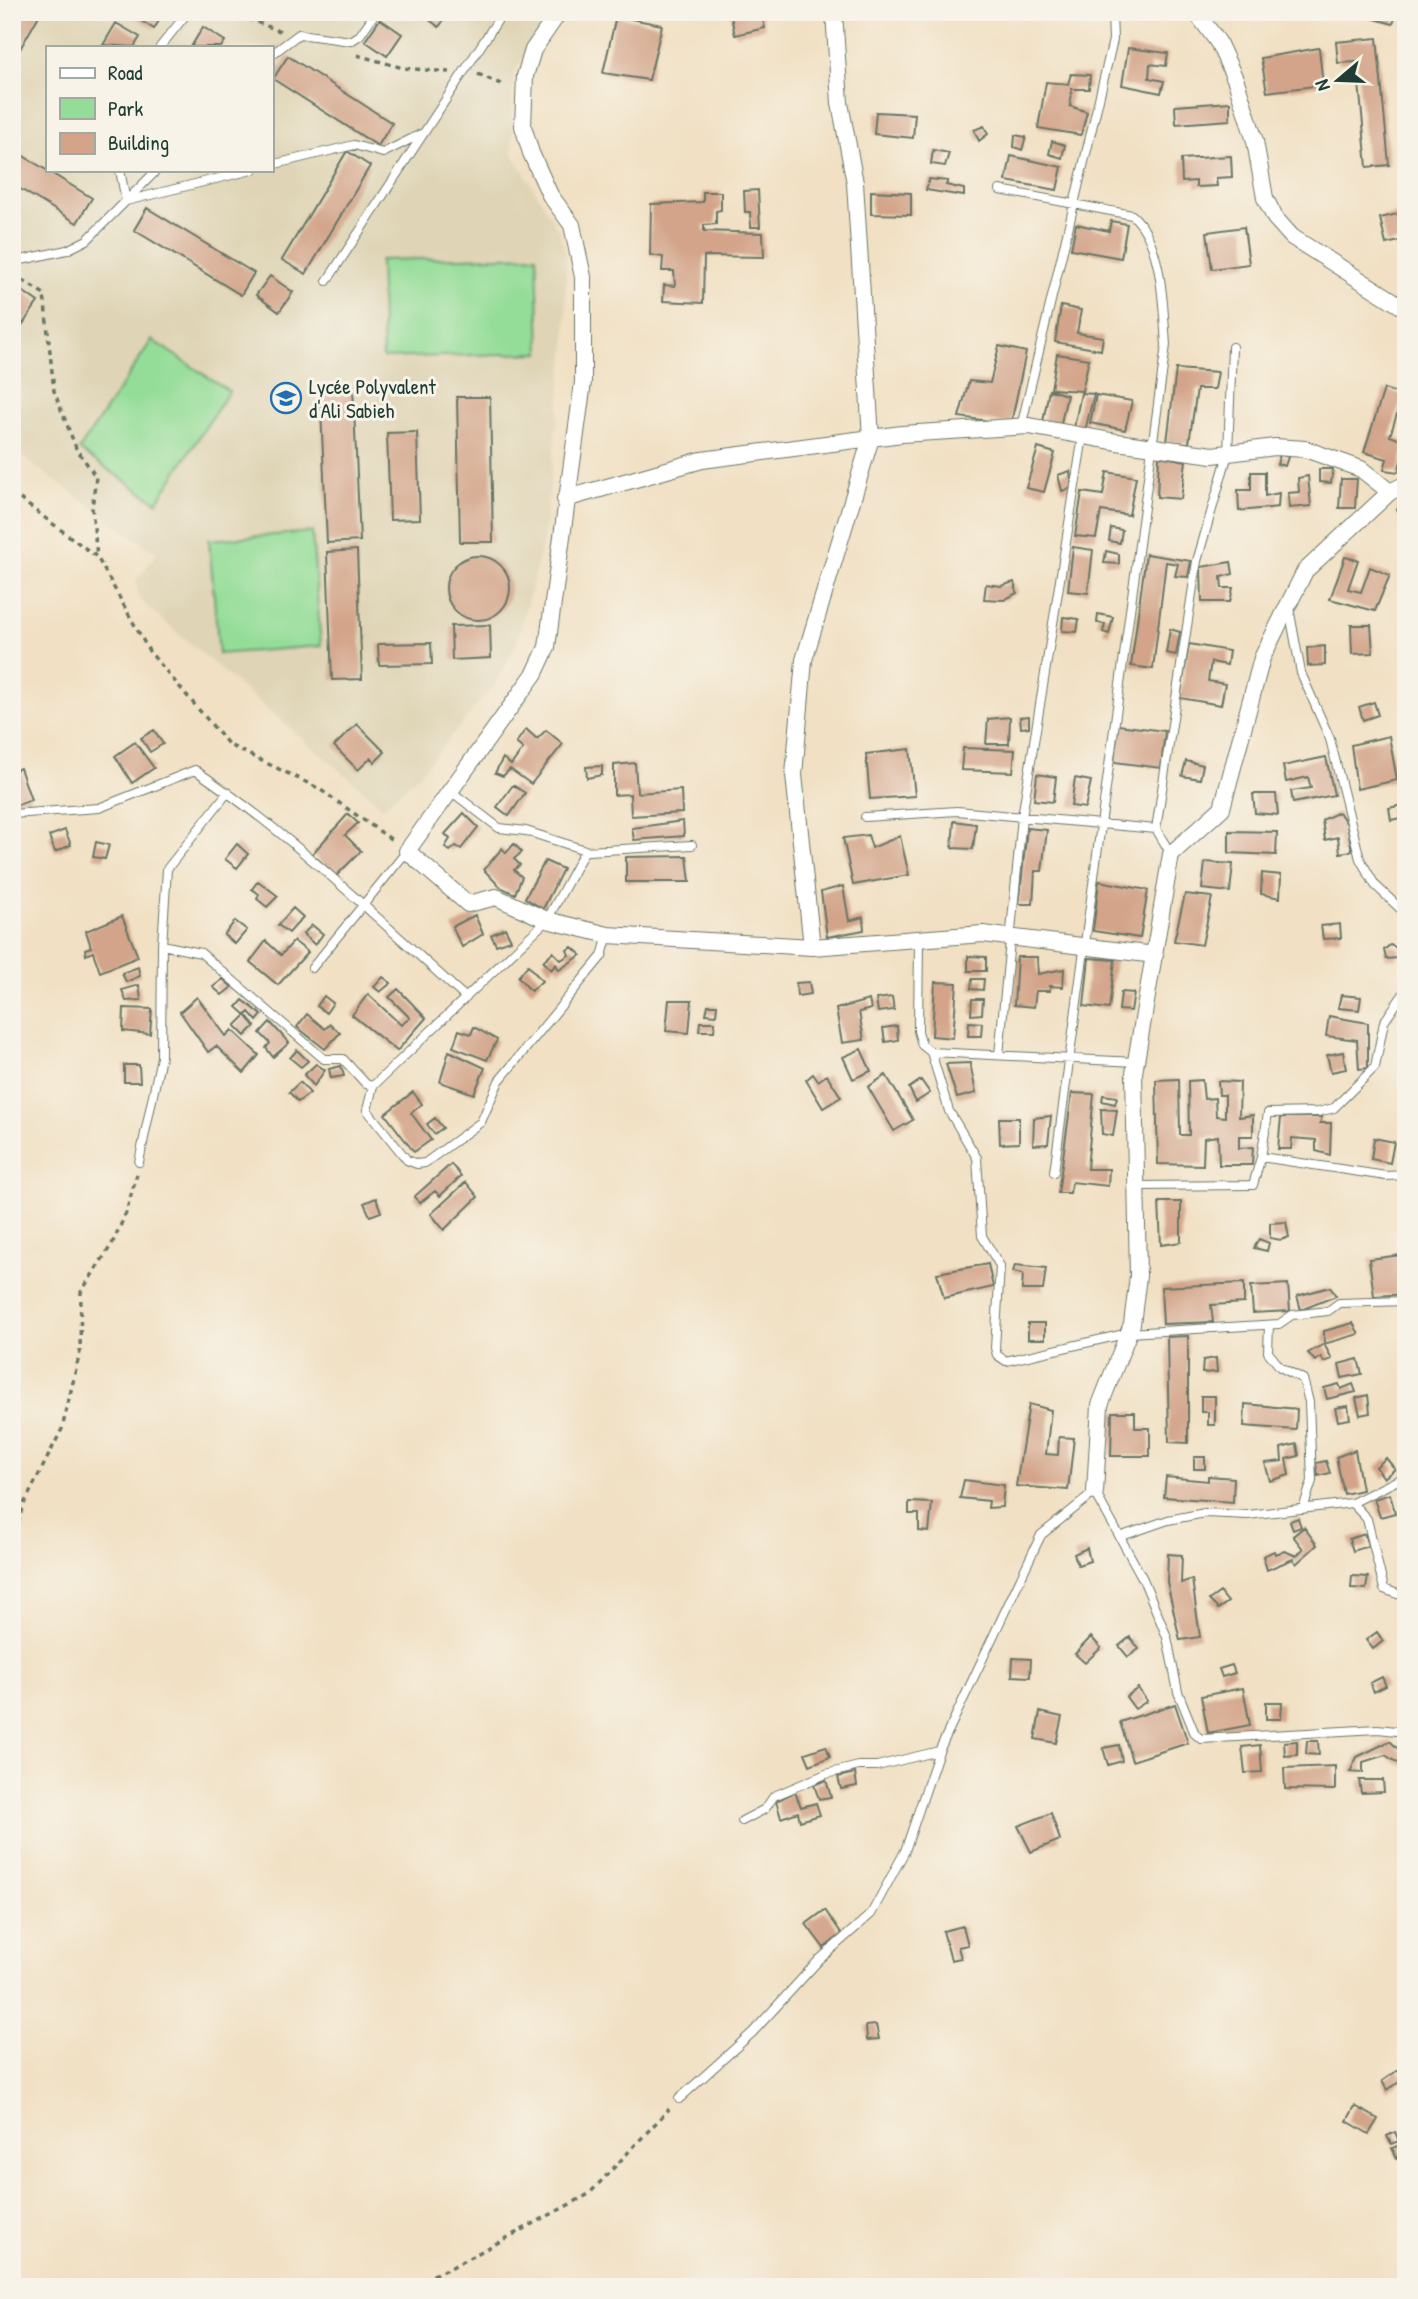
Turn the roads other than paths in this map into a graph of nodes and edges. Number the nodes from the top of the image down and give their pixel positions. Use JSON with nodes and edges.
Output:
{"nodes":[{"id":1,"x":188,"y":12,"type":"edge"},
{"id":2,"x":376,"y":12,"type":"edge"},
{"id":3,"x":503,"y":12,"type":"edge"},
{"id":4,"x":559,"y":12,"type":"edge"},
{"id":5,"x":834,"y":12,"type":"edge"},
{"id":6,"x":1112,"y":12,"type":"edge"},
{"id":7,"x":1196,"y":12,"type":"edge"},
{"id":8,"x":161,"y":46,"type":"edge"},
{"id":9,"x":273,"y":54,"type":"edge"},
{"id":10,"x":424,"y":133,"type":"junction"},
{"id":11,"x":273,"y":165,"type":"edge"},
{"id":12,"x":120,"y":172,"type":"edge"},
{"id":13,"x":155,"y":172,"type":"edge"},
{"id":14,"x":244,"y":172,"type":"edge"},
{"id":15,"x":1000,"y":190,"type":"dead end"},
{"id":16,"x":126,"y":201,"type":"junction"},
{"id":17,"x":1075,"y":204,"type":"junction"},
{"id":18,"x":12,"y":262,"type":"edge"},
{"id":19,"x":327,"y":281,"type":"dead end"},
{"id":20,"x":1406,"y":309,"type":"edge"},
{"id":21,"x":1232,"y":346,"type":"dead end"},
{"id":22,"x":1021,"y":427,"type":"junction"},
{"id":23,"x":1083,"y":436,"type":"junction"},
{"id":24,"x":871,"y":438,"type":"junction"},
{"id":25,"x":1153,"y":447,"type":"junction"},
{"id":26,"x":1228,"y":454,"type":"junction"},
{"id":27,"x":1406,"y":484,"type":"edge"},
{"id":28,"x":1390,"y":492,"type":"junction"},
{"id":29,"x":565,"y":499,"type":"junction"},
{"id":30,"x":1288,"y":605,"type":"junction"},
{"id":31,"x":228,"y":792,"type":"junction"},
{"id":32,"x":452,"y":792,"type":"junction"},
{"id":33,"x":12,"y":814,"type":"edge"},
{"id":34,"x":865,"y":817,"type":"dead end"},
{"id":35,"x":1022,"y":817,"type":"junction"},
{"id":36,"x":1101,"y":824,"type":"junction"},
{"id":37,"x":1156,"y":829,"type":"junction"},
{"id":38,"x":692,"y":845,"type":"dead end"},
{"id":39,"x":585,"y":850,"type":"junction"},
{"id":40,"x":407,"y":851,"type":"junction"},
{"id":41,"x":1171,"y":854,"type":"junction"},
{"id":42,"x":364,"y":906,"type":"junction"},
{"id":43,"x":1406,"y":914,"type":"edge"},
{"id":44,"x":547,"y":920,"type":"junction"},
{"id":45,"x":608,"y":935,"type":"junction"},
{"id":46,"x":1010,"y":937,"type":"junction"},
{"id":47,"x":919,"y":939,"type":"junction"},
{"id":48,"x":162,"y":945,"type":"junction"},
{"id":49,"x":1085,"y":946,"type":"junction"},
{"id":50,"x":812,"y":947,"type":"junction"},
{"id":51,"x":1155,"y":955,"type":"junction"},
{"id":52,"x":312,"y":968,"type":"dead end"},
{"id":53,"x":1406,"y":990,"type":"edge"},
{"id":54,"x":466,"y":999,"type":"junction"},
{"id":55,"x":931,"y":1052,"type":"junction"},
{"id":56,"x":999,"y":1055,"type":"junction"},
{"id":57,"x":1069,"y":1059,"type":"junction"},
{"id":58,"x":1136,"y":1062,"type":"junction"},
{"id":59,"x":373,"y":1086,"type":"junction"},
{"id":60,"x":1261,"y":1157,"type":"junction"},
{"id":61,"x":139,"y":1162,"type":"road end"},
{"id":62,"x":1054,"y":1172,"type":"dead end"},
{"id":63,"x":1406,"y":1175,"type":"edge"},
{"id":64,"x":1136,"y":1186,"type":"junction"},
{"id":65,"x":1406,"y":1301,"type":"edge"},
{"id":66,"x":1269,"y":1325,"type":"junction"},
{"id":67,"x":1129,"y":1333,"type":"junction"},
{"id":68,"x":1406,"y":1476,"type":"edge"},
{"id":69,"x":1096,"y":1492,"type":"junction"},
{"id":70,"x":1352,"y":1503,"type":"junction"},
{"id":71,"x":1303,"y":1509,"type":"junction"},
{"id":72,"x":1122,"y":1536,"type":"junction"},
{"id":73,"x":1406,"y":1597,"type":"edge"},
{"id":74,"x":1406,"y":1732,"type":"edge"},
{"id":75,"x":939,"y":1751,"type":"junction"},
{"id":76,"x":741,"y":1821,"type":"dead end"},
{"id":77,"x":679,"y":2099,"type":"road end"}],
"edges":[{"from":1,"to":8,"type":"lane"},
{"from":2,"to":9,"type":"lane"},
{"from":3,"to":10,"type":"lane"},
{"from":4,"to":29,"type":"street"},
{"from":5,"to":24,"type":"street"},
{"from":6,"to":17,"type":"lane"},
{"from":7,"to":20,"type":"street"},
{"from":10,"to":11,"type":"lane"},
{"from":10,"to":19,"type":"lane"},
{"from":12,"to":16,"type":"lane"},
{"from":13,"to":16,"type":"lane"},
{"from":14,"to":16,"type":"lane"},
{"from":15,"to":17,"type":"lane"},
{"from":16,"to":18,"type":"lane"},
{"from":17,"to":22,"type":"lane"},
{"from":17,"to":25,"type":"lane"},
{"from":21,"to":26,"type":"lane"},
{"from":22,"to":23,"type":"street"},
{"from":22,"to":24,"type":"street"},
{"from":23,"to":25,"type":"street"},
{"from":23,"to":35,"type":"lane"},
{"from":24,"to":29,"type":"street"},
{"from":24,"to":50,"type":"street"},
{"from":25,"to":26,"type":"street"},
{"from":25,"to":36,"type":"lane"},
{"from":26,"to":28,"type":"street"},
{"from":26,"to":37,"type":"lane"},
{"from":27,"to":28,"type":"street"},
{"from":28,"to":30,"type":"street"},
{"from":29,"to":32,"type":"street"},
{"from":30,"to":41,"type":"street"},
{"from":30,"to":43,"type":"lane"},
{"from":31,"to":33,"type":"lane"},
{"from":31,"to":42,"type":"lane"},
{"from":31,"to":48,"type":"lane"},
{"from":32,"to":39,"type":"lane"},
{"from":32,"to":40,"type":"street"},
{"from":34,"to":35,"type":"lane"},
{"from":35,"to":36,"type":"lane"},
{"from":35,"to":46,"type":"lane"},
{"from":36,"to":37,"type":"lane"},
{"from":36,"to":49,"type":"lane"},
{"from":37,"to":41,"type":"lane"},
{"from":38,"to":39,"type":"lane"},
{"from":39,"to":44,"type":"lane"},
{"from":40,"to":42,"type":"lane"},
{"from":40,"to":44,"type":"street"},
{"from":41,"to":51,"type":"street"},
{"from":42,"to":52,"type":"lane"},
{"from":42,"to":54,"type":"lane"},
{"from":44,"to":45,"type":"street"},
{"from":44,"to":54,"type":"lane"},
{"from":45,"to":50,"type":"street"},
{"from":45,"to":59,"type":"lane"},
{"from":46,"to":47,"type":"street"},
{"from":46,"to":49,"type":"street"},
{"from":46,"to":56,"type":"lane"},
{"from":47,"to":50,"type":"street"},
{"from":47,"to":55,"type":"lane"},
{"from":48,"to":59,"type":"lane"},
{"from":48,"to":61,"type":"lane"},
{"from":49,"to":51,"type":"street"},
{"from":49,"to":57,"type":"lane"},
{"from":51,"to":58,"type":"street"},
{"from":53,"to":60,"type":"lane"},
{"from":54,"to":59,"type":"lane"},
{"from":55,"to":56,"type":"lane"},
{"from":55,"to":67,"type":"lane"},
{"from":56,"to":57,"type":"lane"},
{"from":57,"to":58,"type":"lane"},
{"from":57,"to":62,"type":"lane"},
{"from":58,"to":64,"type":"street"},
{"from":60,"to":63,"type":"lane"},
{"from":60,"to":64,"type":"lane"},
{"from":64,"to":67,"type":"street"},
{"from":65,"to":66,"type":"lane"},
{"from":66,"to":67,"type":"lane"},
{"from":66,"to":71,"type":"lane"},
{"from":67,"to":69,"type":"street"},
{"from":68,"to":70,"type":"lane"},
{"from":69,"to":72,"type":"lane"},
{"from":69,"to":75,"type":"lane"},
{"from":70,"to":71,"type":"lane"},
{"from":70,"to":73,"type":"lane"},
{"from":71,"to":72,"type":"lane"},
{"from":72,"to":74,"type":"lane"},
{"from":75,"to":76,"type":"lane"},
{"from":75,"to":77,"type":"lane"}]}
